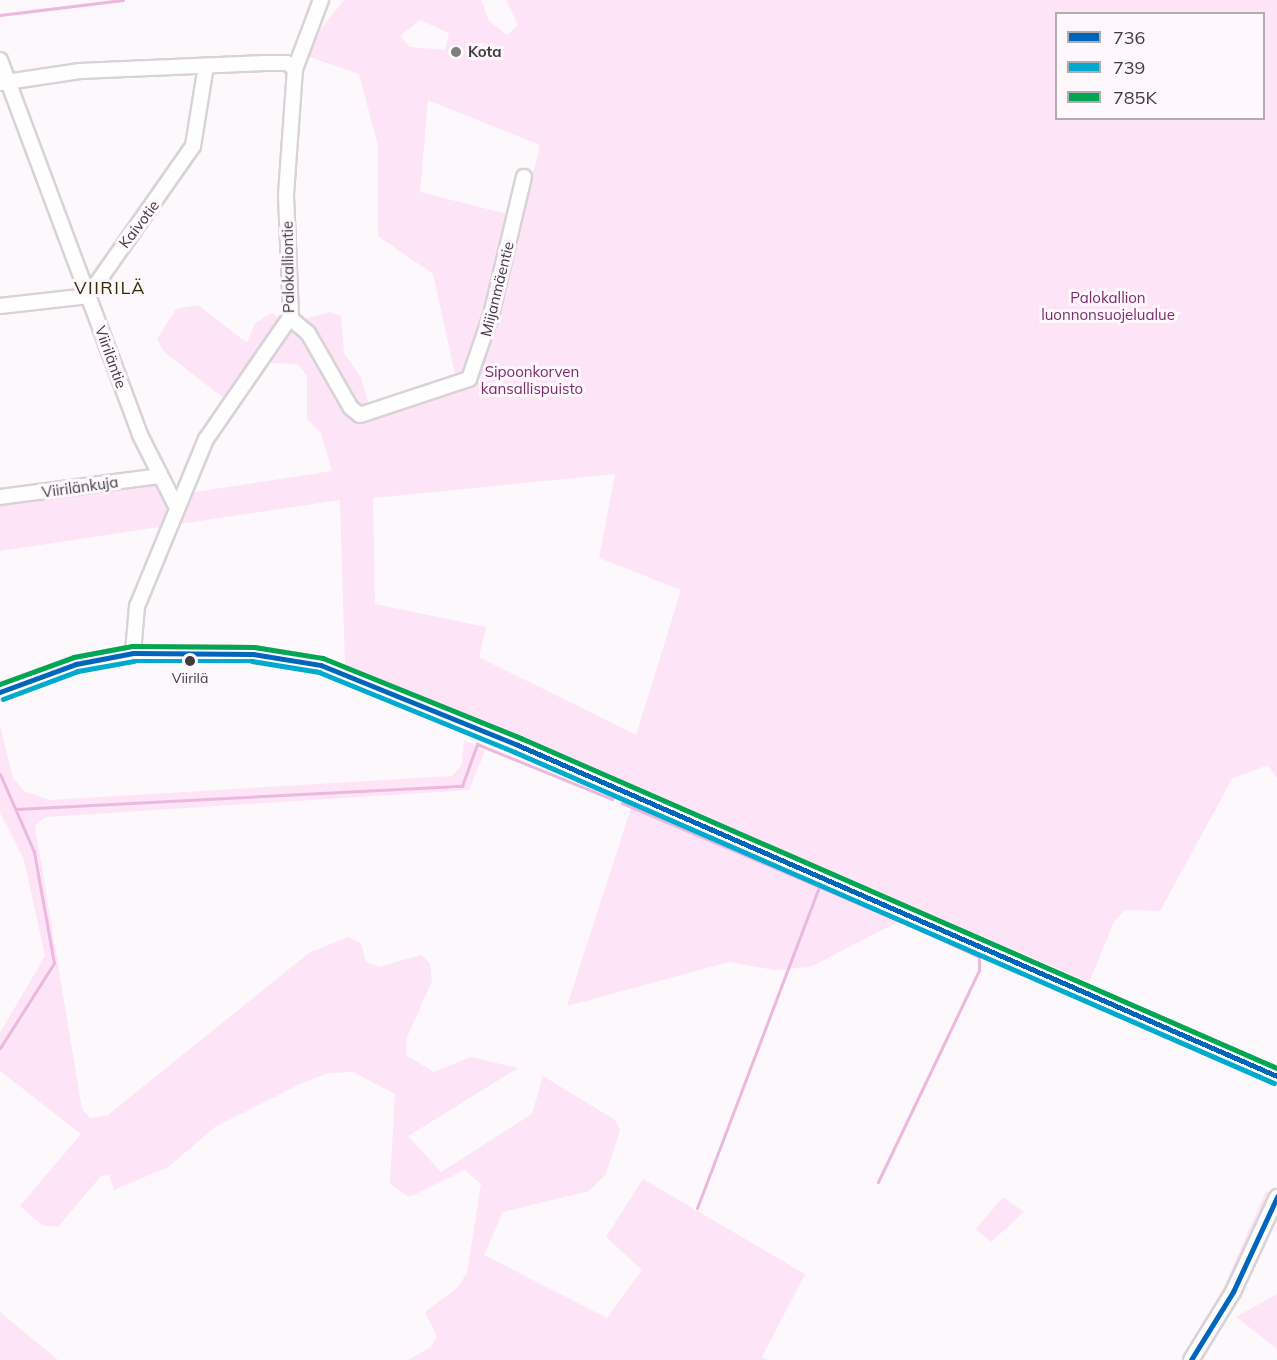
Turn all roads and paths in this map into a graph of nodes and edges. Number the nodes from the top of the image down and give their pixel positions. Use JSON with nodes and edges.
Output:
{"nodes":[{"id":1,"x":321,"y":0,"type":"edge"},
{"id":2,"x":0,"y":60,"type":"edge"},
{"id":3,"x":206,"y":66,"type":"junction"},
{"id":4,"x":295,"y":69,"type":"junction"},
{"id":5,"x":4,"y":82,"type":"edge"},
{"id":6,"x":524,"y":177,"type":"dead end"},
{"id":7,"x":88,"y":296,"type":"junction"},
{"id":8,"x":0,"y":306,"type":"edge"},
{"id":9,"x":290,"y":318,"type":"junction"},
{"id":10,"x":160,"y":476,"type":"junction"},
{"id":11,"x":0,"y":497,"type":"edge"},
{"id":12,"x":176,"y":506,"type":"junction"},
{"id":13,"x":133,"y":653,"type":"junction"},
{"id":14,"x":0,"y":692,"type":"edge"},
{"id":15,"x":1277,"y":1076,"type":"edge"},
{"id":16,"x":1277,"y":1197,"type":"edge"},
{"id":17,"x":1191,"y":1360,"type":"edge"}],
"edges":[{"from":1,"to":4,"type":"street","name":"Palokalliontie"},
{"from":2,"to":5,"type":"street","name":"Viiriläntie"},
{"from":3,"to":4,"type":"street"},
{"from":3,"to":5,"type":"street"},
{"from":3,"to":7,"type":"street","name":"Kaivotie"},
{"from":4,"to":9,"type":"street","name":"Palokalliontie"},
{"from":5,"to":7,"type":"street","name":"Viiriläntie"},
{"from":6,"to":9,"type":"street","name":"Miijanmäentie"},
{"from":7,"to":8,"type":"street"},
{"from":7,"to":10,"type":"street","name":"Viiriläntie"},
{"from":9,"to":12,"type":"street","name":"Palokalliontie"},
{"from":10,"to":11,"type":"street","name":"Viirilänkuja"},
{"from":10,"to":12,"type":"street","name":"Viiriläntie"},
{"from":12,"to":13,"type":"street"},
{"from":13,"to":14,"type":"street"},
{"from":13,"to":15,"type":"street"},
{"from":16,"to":17,"type":"street"}]}
